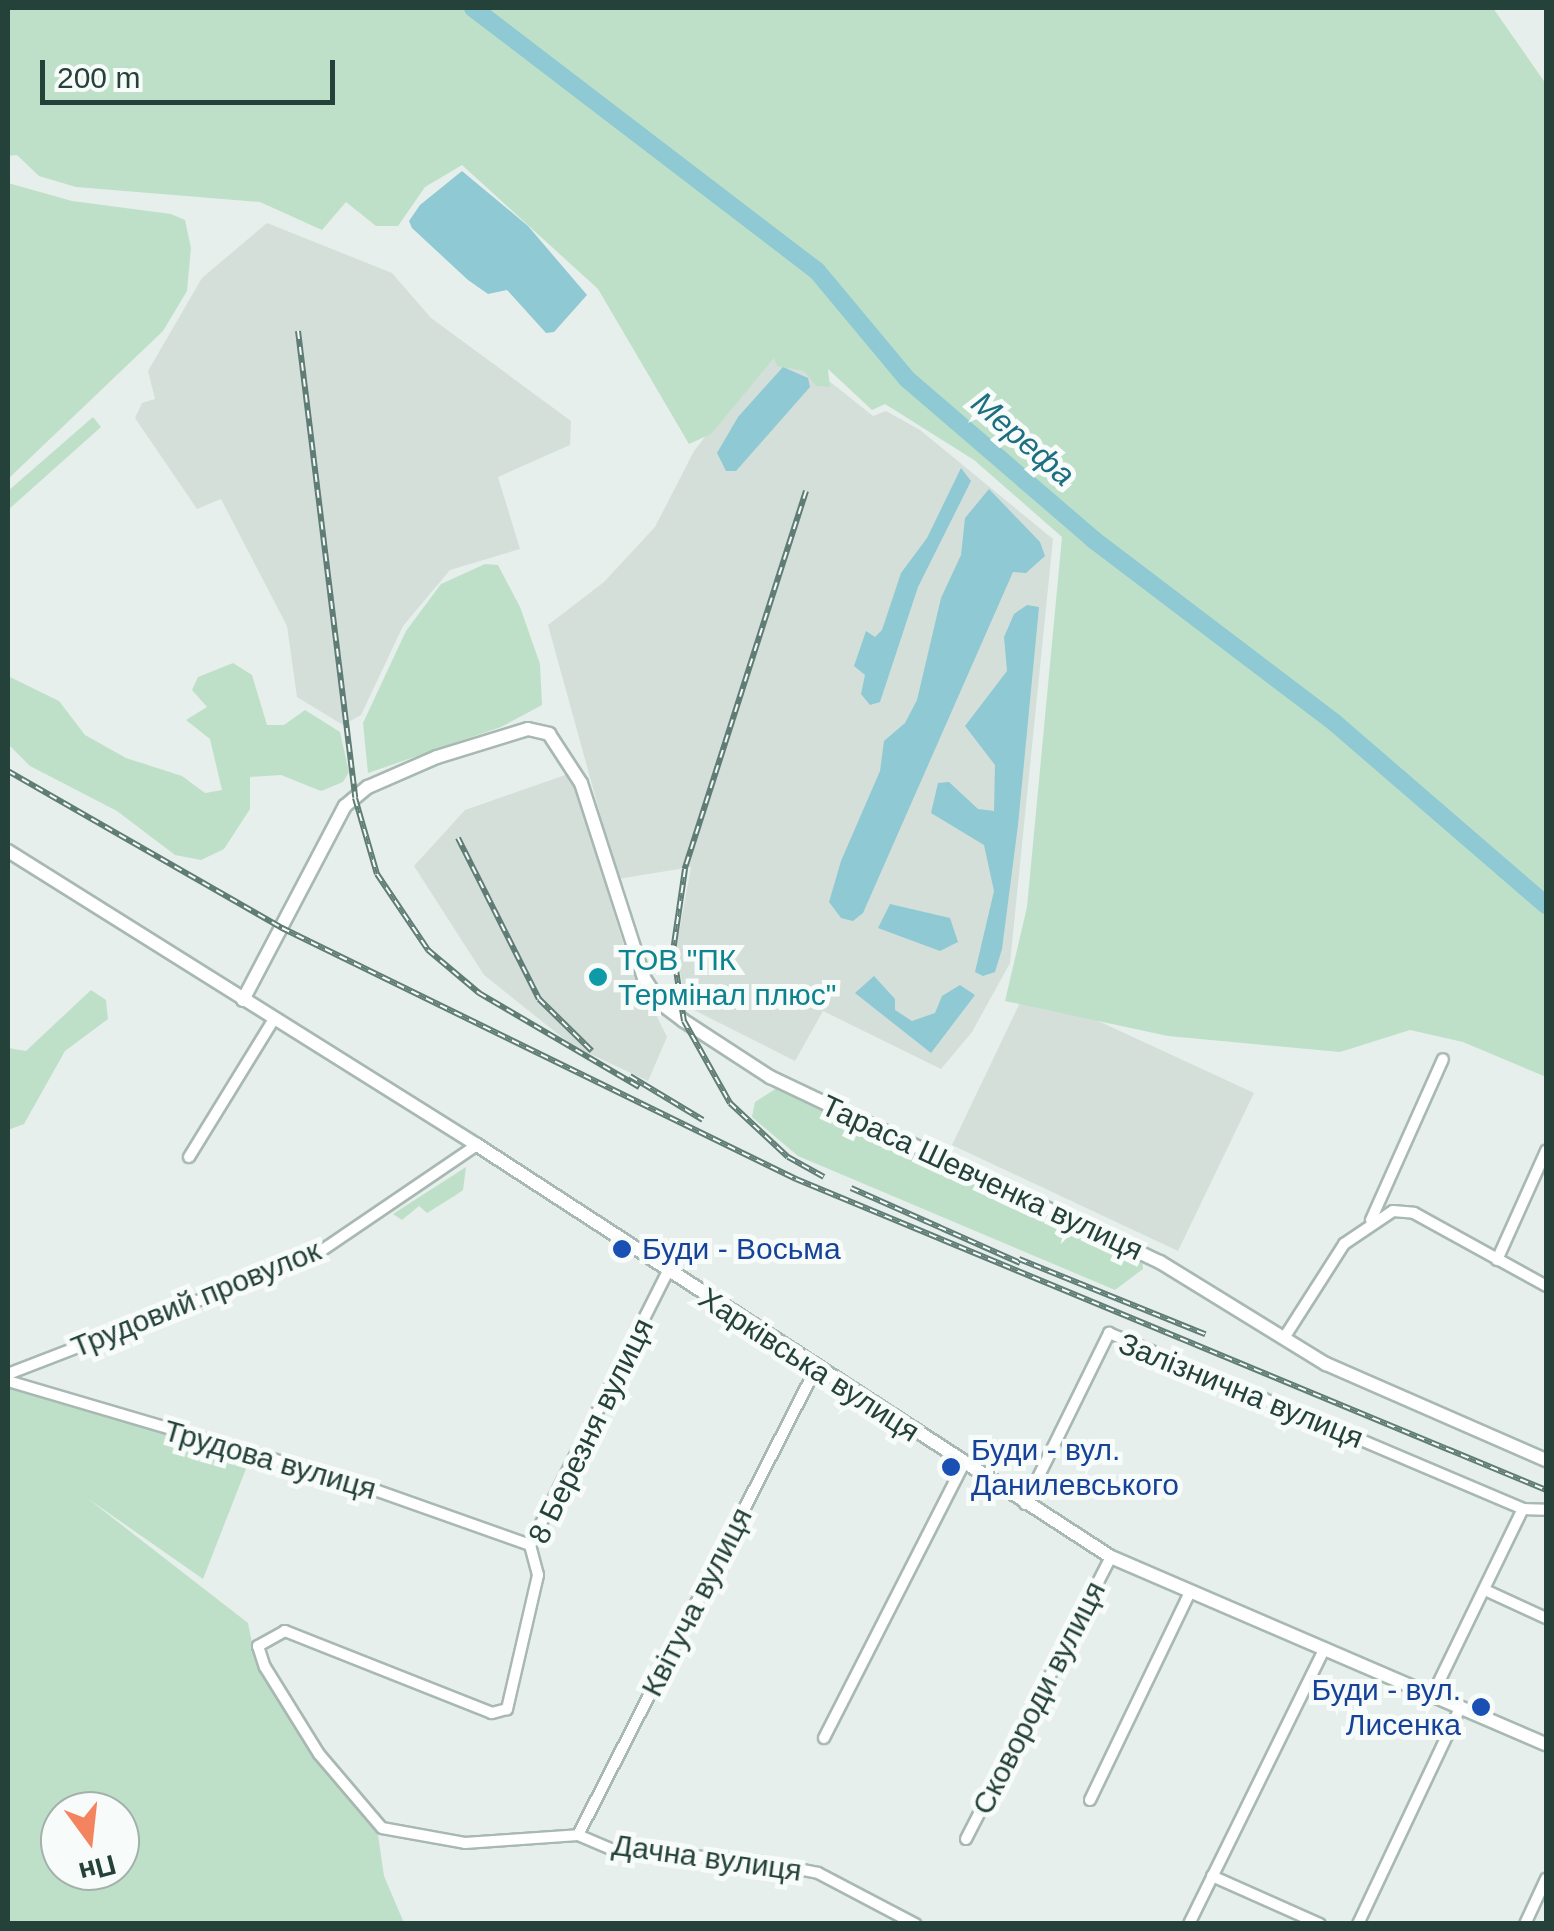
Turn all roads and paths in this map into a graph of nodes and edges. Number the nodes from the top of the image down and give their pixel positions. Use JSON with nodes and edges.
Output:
{"nodes":[{"id":1,"x":8,"y":851,"type":"edge"},
{"id":2,"x":243,"y":1000,"type":"junction"},
{"id":3,"x":274,"y":1020,"type":"junction"},
{"id":4,"x":1443,"y":1059,"type":"dead end"},
{"id":5,"x":477,"y":1145,"type":"junction"},
{"id":6,"x":1546,"y":1150,"type":"edge"},
{"id":7,"x":189,"y":1157,"type":"dead end"},
{"id":8,"x":1371,"y":1220,"type":"junction"},
{"id":9,"x":1497,"y":1260,"type":"junction"},
{"id":10,"x":667,"y":1273,"type":"junction"},
{"id":11,"x":1546,"y":1286,"type":"edge"},
{"id":12,"x":1284,"y":1338,"type":"junction"},
{"id":13,"x":816,"y":1368,"type":"junction"},
{"id":14,"x":8,"y":1377,"type":"edge"},
{"id":15,"x":1546,"y":1460,"type":"edge"},
{"id":16,"x":963,"y":1466,"type":"junction"},
{"id":17,"x":1024,"y":1504,"type":"junction"},
{"id":18,"x":1523,"y":1509,"type":"junction"},
{"id":19,"x":1546,"y":1510,"type":"edge"},
{"id":20,"x":530,"y":1545,"type":"junction"},
{"id":21,"x":1111,"y":1556,"type":"junction"},
{"id":22,"x":1485,"y":1590,"type":"junction"},
{"id":23,"x":1190,"y":1594,"type":"junction"},
{"id":24,"x":1546,"y":1618,"type":"edge"},
{"id":25,"x":285,"y":1631,"type":"joint"},
{"id":26,"x":1324,"y":1650,"type":"junction"},
{"id":27,"x":1432,"y":1696,"type":"junction"},
{"id":28,"x":1460,"y":1708,"type":"junction"},
{"id":29,"x":824,"y":1738,"type":"dead end"},
{"id":30,"x":1546,"y":1744,"type":"edge"},
{"id":31,"x":1090,"y":1800,"type":"dead end"},
{"id":32,"x":578,"y":1836,"type":"junction"},
{"id":33,"x":966,"y":1838,"type":"dead end"},
{"id":34,"x":1212,"y":1876,"type":"junction"},
{"id":35,"x":1546,"y":1879,"type":"edge"},
{"id":36,"x":914,"y":1924,"type":"edge"},
{"id":37,"x":1188,"y":1924,"type":"edge"},
{"id":38,"x":1320,"y":1924,"type":"edge"},
{"id":39,"x":1358,"y":1924,"type":"edge"},
{"id":40,"x":1525,"y":1924,"type":"edge"}],
"edges":[{"from":1,"to":2,"type":"street","name":"Харківська вулиця"},
{"from":2,"to":3,"type":"street","name":"Харківська вулиця"},
{"from":2,"to":12,"type":"street","name":"Тараса Шевченка вулиця"},
{"from":3,"to":5,"type":"street","name":"Харківська вулиця"},
{"from":3,"to":7,"type":"street"},
{"from":4,"to":8,"type":"street"},
{"from":5,"to":10,"type":"street","name":"Харківська вулиця"},
{"from":5,"to":14,"type":"street","name":"Трудовий провулок"},
{"from":6,"to":9,"type":"street"},
{"from":8,"to":9,"type":"street"},
{"from":8,"to":12,"type":"street"},
{"from":9,"to":11,"type":"street"},
{"from":10,"to":13,"type":"street","name":"Харківська вулиця"},
{"from":10,"to":20,"type":"street","name":"8 Березня вулиця"},
{"from":12,"to":15,"type":"street","name":"Тараса Шевченка вулиця"},
{"from":13,"to":16,"type":"street","name":"Харківська вулиця"},
{"from":13,"to":32,"type":"street","name":"Квітуча вулиця"},
{"from":14,"to":20,"type":"street","name":"Трудова вулиця"},
{"from":16,"to":17,"type":"street","name":"Харківська вулиця"},
{"from":16,"to":29,"type":"street"},
{"from":17,"to":18,"type":"street","name":"Залізнична вулиця"},
{"from":17,"to":21,"type":"street","name":"Харківська вулиця"},
{"from":18,"to":19,"type":"street","name":"Залізнична вулиця"},
{"from":18,"to":22,"type":"street"},
{"from":20,"to":25,"type":"street","name":"8 Березня вулиця"},
{"from":21,"to":23,"type":"street","name":"Харківська вулиця"},
{"from":21,"to":33,"type":"street","name":"Сковороди вулиця"},
{"from":22,"to":24,"type":"street"},
{"from":22,"to":27,"type":"street"},
{"from":23,"to":26,"type":"street","name":"Харківська вулиця"},
{"from":23,"to":31,"type":"street"},
{"from":25,"to":32,"type":"street","name":"Дачна вулиця"},
{"from":26,"to":27,"type":"street","name":"Харківська вулиця"},
{"from":26,"to":34,"type":"street"},
{"from":27,"to":28,"type":"street","name":"Харківська вулиця"},
{"from":28,"to":30,"type":"street","name":"Харківська вулиця"},
{"from":28,"to":39,"type":"street"},
{"from":32,"to":36,"type":"street","name":"Дачна вулиця"},
{"from":34,"to":37,"type":"street"},
{"from":34,"to":38,"type":"street"},
{"from":35,"to":40,"type":"street"}]}
